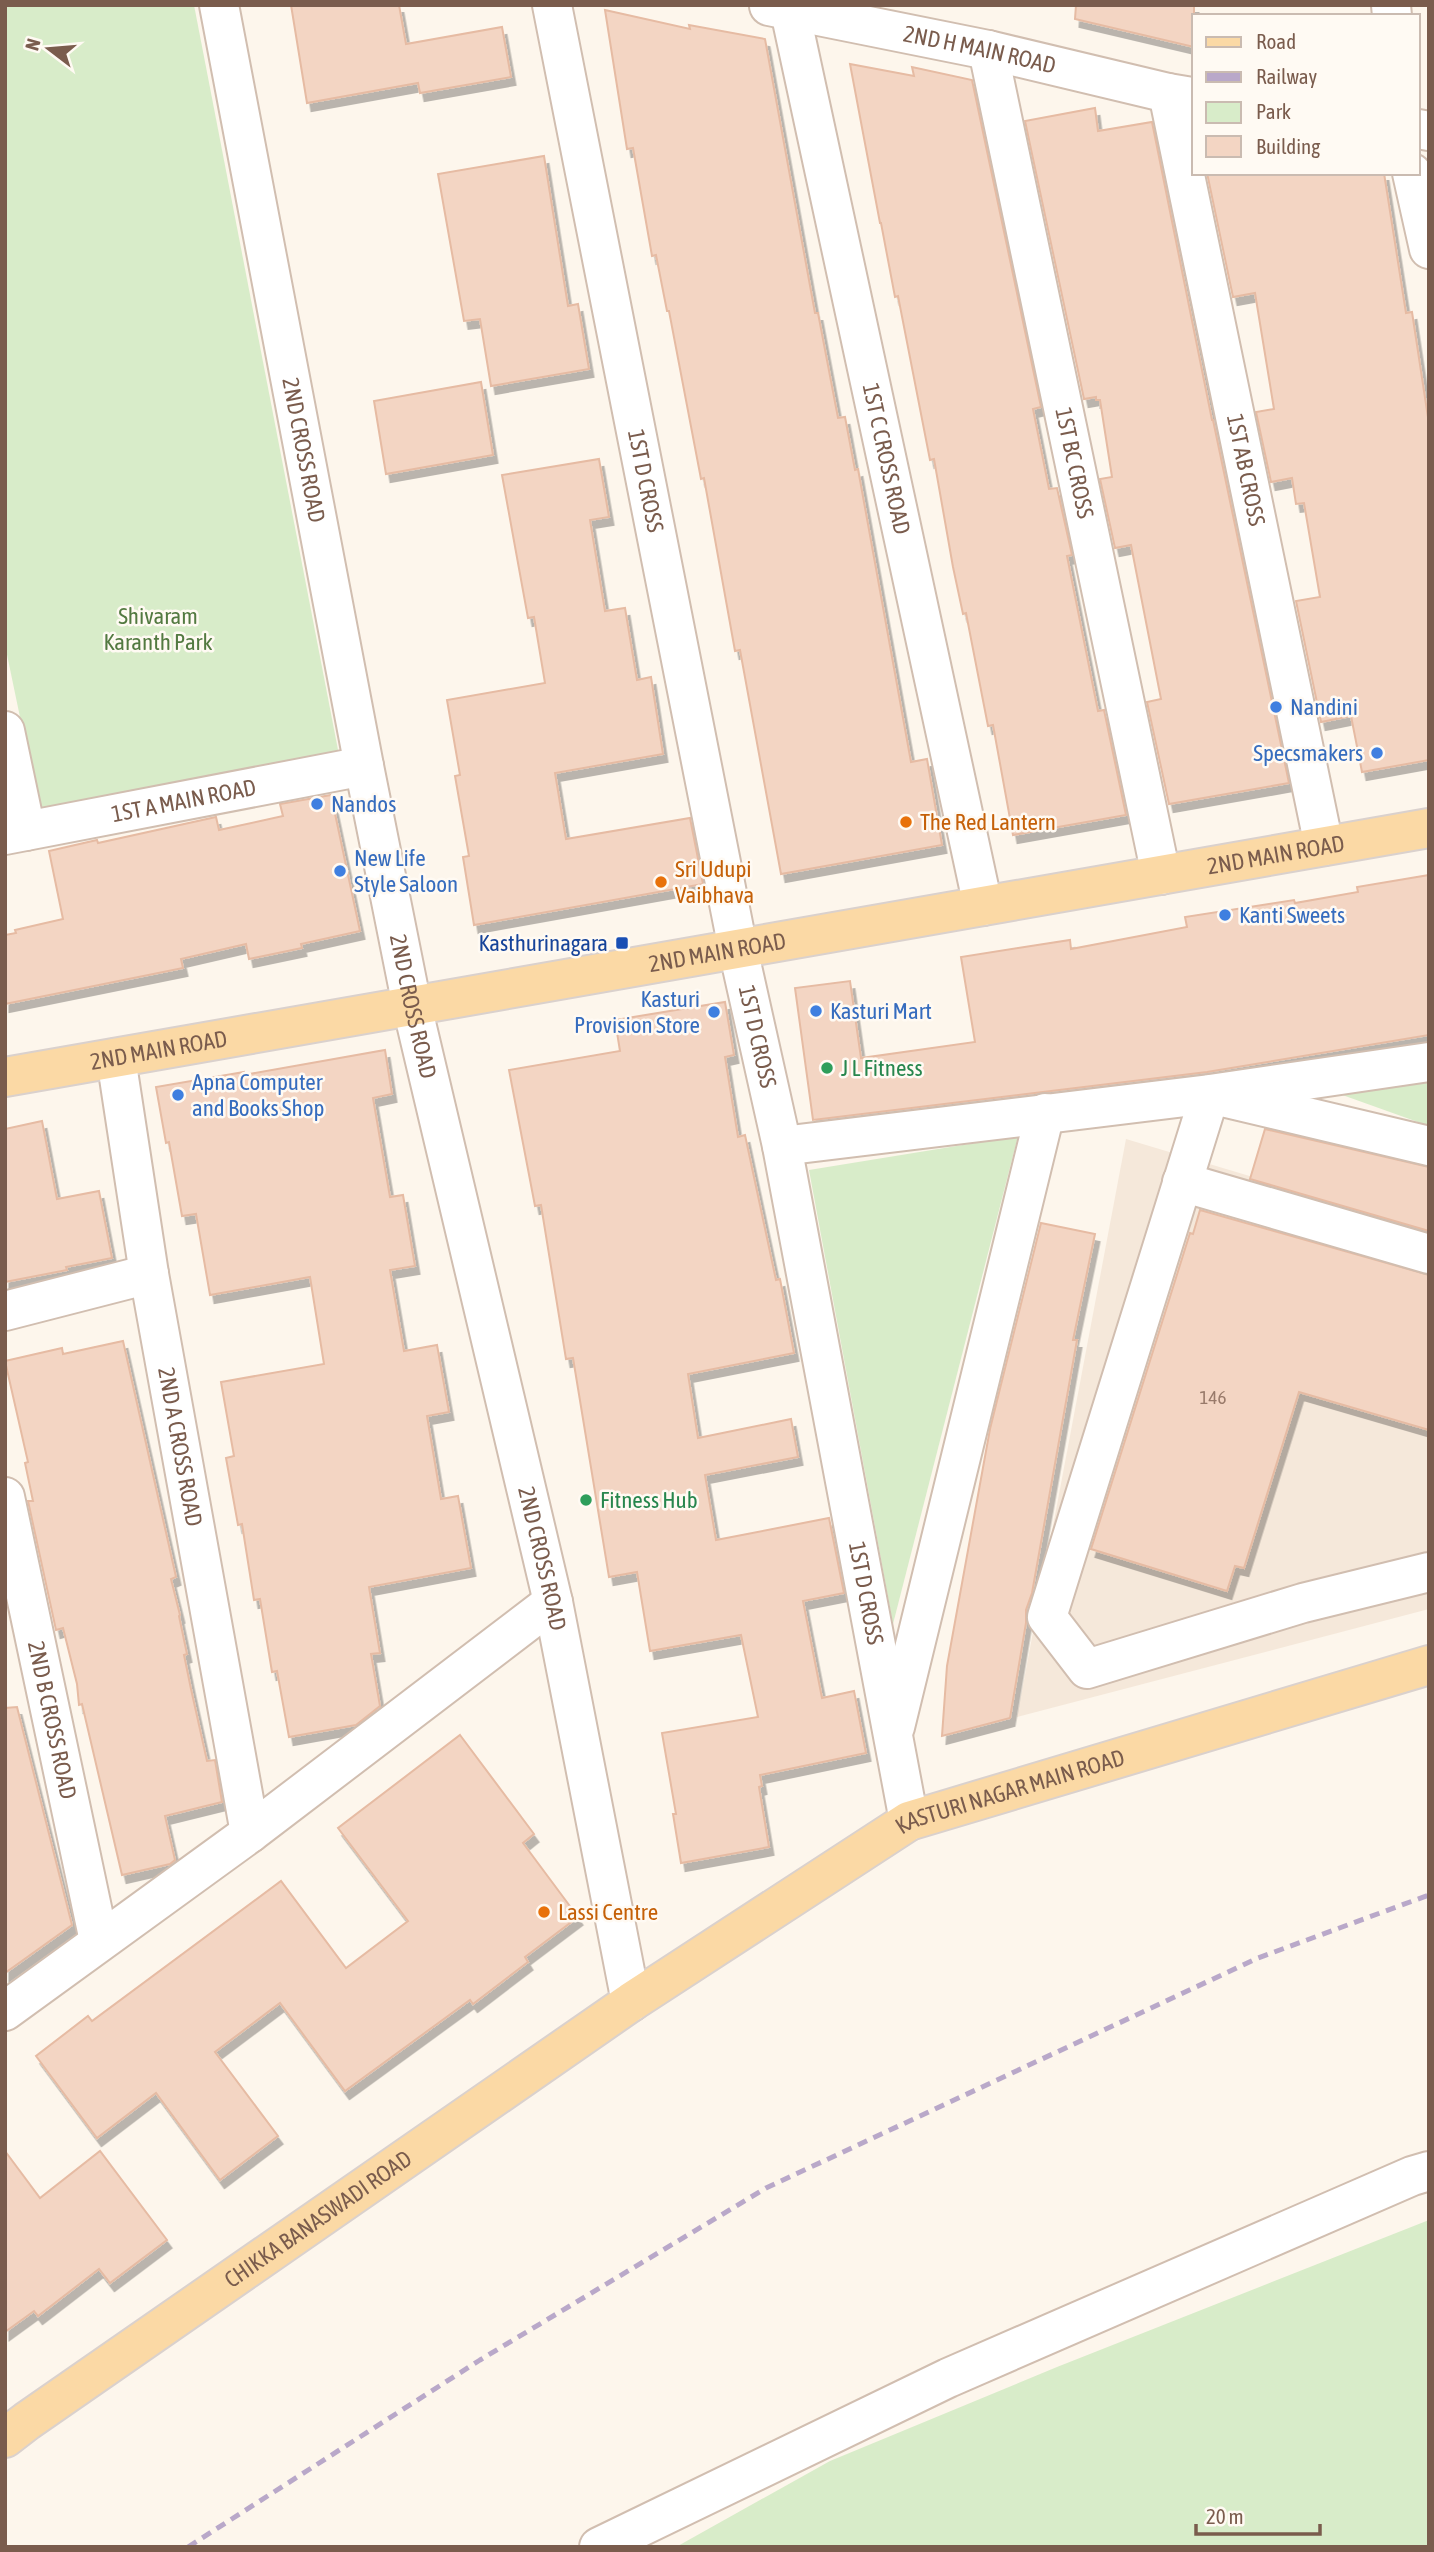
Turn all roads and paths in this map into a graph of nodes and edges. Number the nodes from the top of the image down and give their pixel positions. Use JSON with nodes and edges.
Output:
{"nodes":[{"id":1,"x":219,"y":5,"type":"edge"},
{"id":2,"x":552,"y":5,"type":"edge"},
{"id":3,"x":778,"y":8,"type":"edge"},
{"id":4,"x":988,"y":50,"type":"junction"},
{"id":5,"x":1181,"y":95,"type":"edge"},
{"id":6,"x":1192,"y":153,"type":"edge"},
{"id":7,"x":1196,"y":175,"type":"edge"},
{"id":8,"x":1412,"y":175,"type":"edge"},
{"id":9,"x":1429,"y":249,"type":"edge"},
{"id":10,"x":5,"y":731,"type":"edge"},
{"id":11,"x":364,"y":766,"type":"junction"},
{"id":12,"x":1429,"y":828,"type":"edge"},
{"id":13,"x":16,"y":833,"type":"edge"},
{"id":14,"x":1324,"y":846,"type":"junction"},
{"id":15,"x":1161,"y":875,"type":"junction"},
{"id":16,"x":983,"y":906,"type":"junction"},
{"id":17,"x":738,"y":948,"type":"junction"},
{"id":18,"x":412,"y":1006,"type":"junction"},
{"id":19,"x":116,"y":1058,"type":"junction"},
{"id":20,"x":1429,"y":1062,"type":"edge"},
{"id":21,"x":5,"y":1077,"type":"edge"},
{"id":22,"x":1210,"y":1094,"type":"junction"},
{"id":23,"x":1045,"y":1112,"type":"junction"},
{"id":24,"x":782,"y":1146,"type":"junction"},
{"id":25,"x":1429,"y":1146,"type":"edge"},
{"id":26,"x":1182,"y":1182,"type":"junction"},
{"id":27,"x":1429,"y":1254,"type":"edge"},
{"id":28,"x":149,"y":1274,"type":"junction"},
{"id":29,"x":5,"y":1311,"type":"edge"},
{"id":30,"x":5,"y":1497,"type":"edge"},
{"id":31,"x":1429,"y":1572,"type":"edge"},
{"id":32,"x":552,"y":1602,"type":"junction"},
{"id":33,"x":1429,"y":1665,"type":"edge"},
{"id":34,"x":892,"y":1739,"type":"junction"},
{"id":35,"x":909,"y":1821,"type":"junction"},
{"id":36,"x":250,"y":1833,"type":"junction"},
{"id":37,"x":99,"y":1941,"type":"junction"},
{"id":38,"x":631,"y":2002,"type":"junction"},
{"id":39,"x":5,"y":2011,"type":"edge"},
{"id":40,"x":1429,"y":2171,"type":"edge"},
{"id":41,"x":5,"y":2438,"type":"edge"},
{"id":42,"x":599,"y":2547,"type":"edge"}],
"edges":[{"from":1,"to":11,"type":"street","name":"2ND CROSS ROAD"},
{"from":2,"to":17,"type":"street","name":"1ST D CROSS"},
{"from":3,"to":4,"type":"street","name":"2ND H MAIN ROAD"},
{"from":3,"to":16,"type":"street","name":"1ST C CROSS ROAD"},
{"from":4,"to":5,"type":"street","name":"2ND H MAIN ROAD"},
{"from":4,"to":15,"type":"street","name":"1ST BC CROSS"},
{"from":5,"to":6,"type":"street","name":"1ST AB CROSS"},
{"from":7,"to":14,"type":"street","name":"1ST AB CROSS"},
{"from":8,"to":9,"type":"street"},
{"from":10,"to":13,"type":"street"},
{"from":11,"to":13,"type":"street","name":"1ST A MAIN ROAD"},
{"from":11,"to":18,"type":"street","name":"2ND CROSS ROAD"},
{"from":12,"to":14,"type":"main road","name":"2ND MAIN ROAD"},
{"from":14,"to":15,"type":"main road","name":"2ND MAIN ROAD"},
{"from":15,"to":16,"type":"main road","name":"2ND MAIN ROAD"},
{"from":16,"to":17,"type":"main road","name":"2ND MAIN ROAD"},
{"from":17,"to":18,"type":"main road","name":"2ND MAIN ROAD"},
{"from":17,"to":24,"type":"street","name":"1ST D CROSS"},
{"from":18,"to":19,"type":"main road","name":"2ND MAIN ROAD"},
{"from":18,"to":32,"type":"street","name":"2ND CROSS ROAD"},
{"from":19,"to":21,"type":"main road","name":"2ND MAIN ROAD"},
{"from":19,"to":28,"type":"street","name":"2ND A CROSS ROAD"},
{"from":20,"to":22,"type":"street"},
{"from":22,"to":23,"type":"street"},
{"from":22,"to":25,"type":"street"},
{"from":22,"to":26,"type":"street"},
{"from":23,"to":24,"type":"street"},
{"from":23,"to":34,"type":"street"},
{"from":24,"to":34,"type":"street","name":"1ST D CROSS"},
{"from":26,"to":27,"type":"street"},
{"from":26,"to":31,"type":"street"},
{"from":28,"to":29,"type":"street"},
{"from":28,"to":36,"type":"street","name":"2ND A CROSS ROAD"},
{"from":30,"to":37,"type":"street","name":"2ND B CROSS ROAD"},
{"from":32,"to":36,"type":"street"},
{"from":32,"to":38,"type":"street","name":"2ND CROSS ROAD"},
{"from":33,"to":35,"type":"main road","name":"KASTURI NAGAR MAIN ROAD"},
{"from":34,"to":35,"type":"street","name":"1ST D CROSS"},
{"from":35,"to":38,"type":"main road","name":"KASTURI NAGAR MAIN ROAD"},
{"from":36,"to":37,"type":"street"},
{"from":37,"to":39,"type":"street"},
{"from":38,"to":41,"type":"main road","name":"CHIKKA BANASWADI ROAD"},
{"from":40,"to":42,"type":"street"}]}
